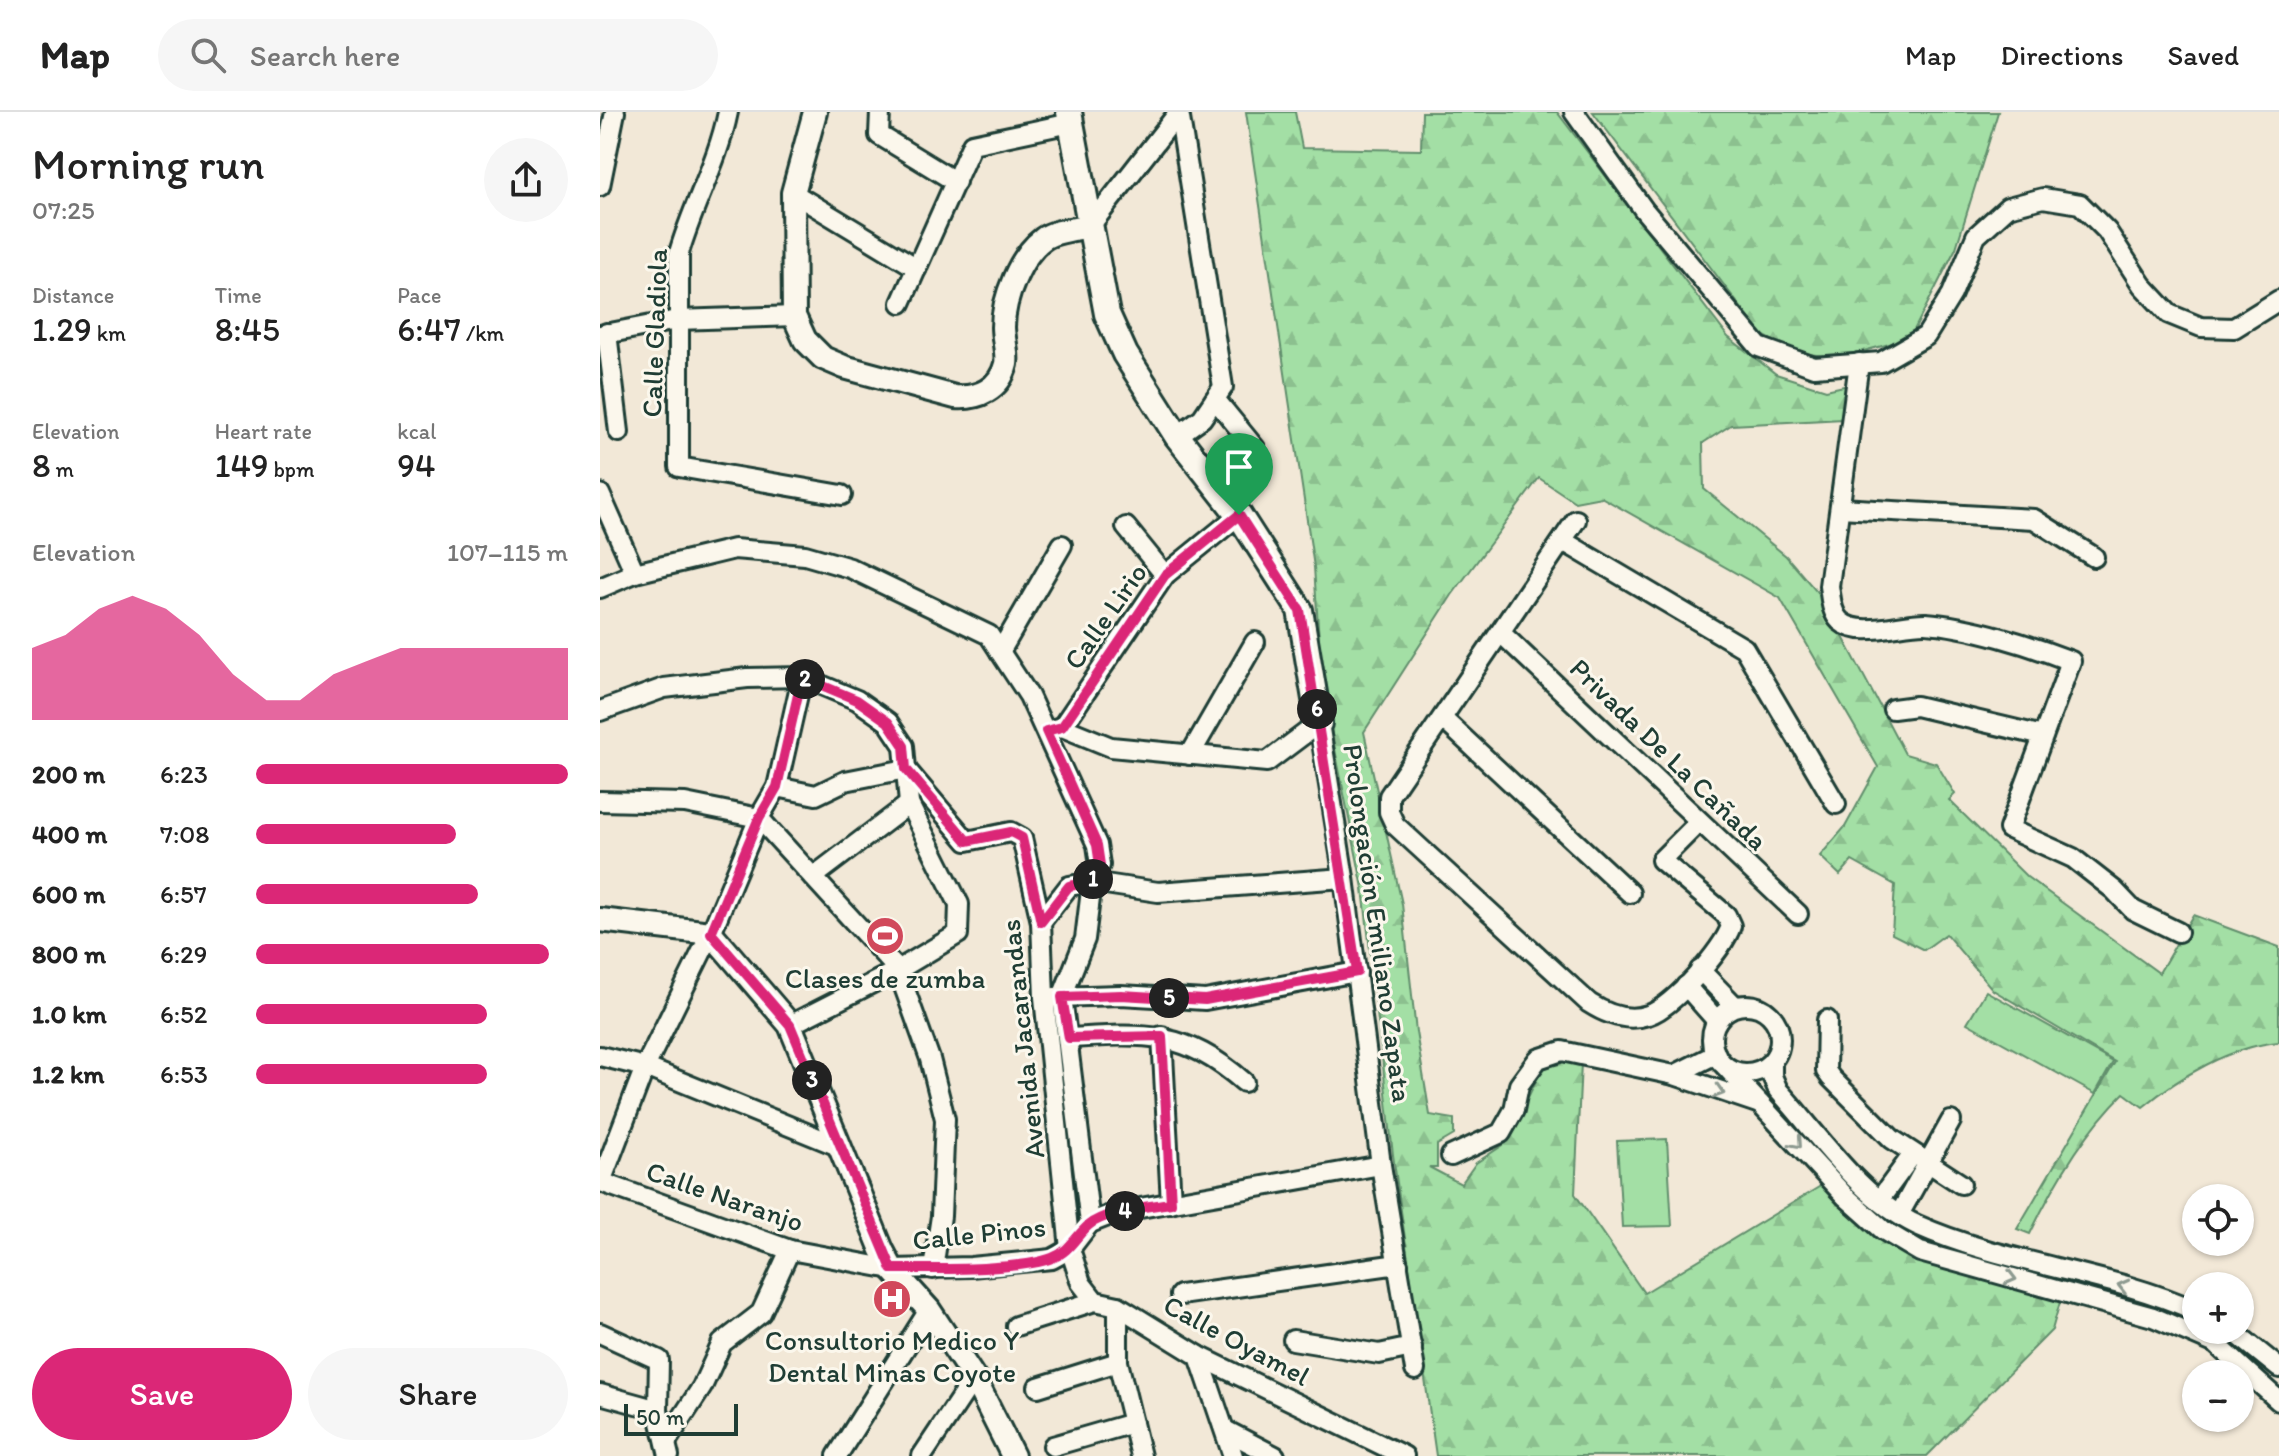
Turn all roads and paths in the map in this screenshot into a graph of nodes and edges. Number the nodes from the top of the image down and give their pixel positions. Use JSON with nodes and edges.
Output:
{"nodes":[{"id":1,"x":615,"y":112,"type":"edge"},
{"id":2,"x":728,"y":112,"type":"edge"},
{"id":3,"x":815,"y":112,"type":"edge"},
{"id":4,"x":880,"y":112,"type":"edge"},
{"id":5,"x":1179,"y":112,"type":"edge"},
{"id":6,"x":1574,"y":112,"type":"edge"},
{"id":7,"x":1070,"y":117,"type":"edge"},
{"id":8,"x":605,"y":139,"type":"edge"},
{"id":9,"x":956,"y":182,"type":"junction"},
{"id":10,"x":600,"y":186,"type":"edge"},
{"id":11,"x":793,"y":193,"type":"junction"},
{"id":12,"x":1090,"y":226,"type":"junction"},
{"id":13,"x":917,"y":268,"type":"junction"},
{"id":14,"x":2279,"y":300,"type":"edge"},
{"id":15,"x":901,"y":303,"type":"dead end"},
{"id":16,"x":794,"y":316,"type":"junction"},
{"id":17,"x":677,"y":320,"type":"junction"},
{"id":18,"x":603,"y":334,"type":"edge"},
{"id":19,"x":1859,"y":363,"type":"junction"},
{"id":20,"x":1215,"y":399,"type":"junction"},
{"id":21,"x":619,"y":432,"type":"dead end"},
{"id":22,"x":1177,"y":436,"type":"junction"},
{"id":23,"x":1255,"y":448,"type":"dead end"},
{"id":24,"x":600,"y":494,"type":"edge"},
{"id":25,"x":842,"y":495,"type":"dead end"},
{"id":26,"x":1840,"y":508,"type":"junction"},
{"id":27,"x":1239,"y":515,"type":"junction"},
{"id":28,"x":1576,"y":520,"type":"dead end"},
{"id":29,"x":1126,"y":527,"type":"dead end"},
{"id":30,"x":1563,"y":541,"type":"junction"},
{"id":31,"x":1062,"y":545,"type":"dead end"},
{"id":32,"x":2094,"y":557,"type":"dead end"},
{"id":33,"x":635,"y":573,"type":"junction"},
{"id":34,"x":1165,"y":575,"type":"junction"},
{"id":35,"x":600,"y":588,"type":"edge"},
{"id":36,"x":1502,"y":634,"type":"junction"},
{"id":37,"x":1255,"y":642,"type":"dead end"},
{"id":38,"x":1000,"y":652,"type":"junction"},
{"id":39,"x":802,"y":677,"type":"junction"},
{"id":40,"x":1893,"y":709,"type":"dead end"},
{"id":41,"x":600,"y":711,"type":"edge"},
{"id":42,"x":1443,"y":719,"type":"junction"},
{"id":43,"x":1319,"y":723,"type":"junction"},
{"id":44,"x":1054,"y":729,"type":"junction"},
{"id":45,"x":2043,"y":736,"type":"junction"},
{"id":46,"x":1190,"y":755,"type":"junction"},
{"id":47,"x":906,"y":769,"type":"junction"},
{"id":48,"x":777,"y":787,"type":"junction"},
{"id":49,"x":600,"y":801,"type":"edge"},
{"id":50,"x":909,"y":804,"type":"junction"},
{"id":51,"x":1836,"y":804,"type":"dead end"},
{"id":52,"x":759,"y":818,"type":"junction"},
{"id":53,"x":1699,"y":822,"type":"junction"},
{"id":54,"x":813,"y":877,"type":"junction"},
{"id":55,"x":1344,"y":878,"type":"junction"},
{"id":56,"x":1092,"y":882,"type":"junction"},
{"id":57,"x":1630,"y":893,"type":"dead end"},
{"id":58,"x":1798,"y":914,"type":"dead end"},
{"id":59,"x":600,"y":920,"type":"edge"},
{"id":60,"x":1041,"y":922,"type":"junction"},
{"id":61,"x":2178,"y":932,"type":"dead end"},
{"id":62,"x":711,"y":933,"type":"junction"},
{"id":63,"x":898,"y":970,"type":"junction"},
{"id":64,"x":1700,"y":970,"type":"junction"},
{"id":65,"x":1357,"y":972,"type":"junction"},
{"id":66,"x":1686,"y":986,"type":"junction"},
{"id":67,"x":1053,"y":997,"type":"junction"},
{"id":68,"x":1735,"y":1006,"type":"junction"},
{"id":69,"x":1827,"y":1020,"type":"dead end"},
{"id":70,"x":1717,"y":1021,"type":"junction"},
{"id":71,"x":790,"y":1025,"type":"junction"},
{"id":72,"x":1162,"y":1036,"type":"junction"},
{"id":73,"x":1069,"y":1038,"type":"junction"},
{"id":74,"x":600,"y":1056,"type":"edge"},
{"id":75,"x":1720,"y":1060,"type":"junction"},
{"id":76,"x":1772,"y":1062,"type":"junction"},
{"id":77,"x":645,"y":1067,"type":"junction"},
{"id":78,"x":1674,"y":1075,"type":"junction"},
{"id":79,"x":1244,"y":1082,"type":"dead end"},
{"id":80,"x":1764,"y":1105,"type":"junction"},
{"id":81,"x":1951,"y":1121,"type":"dead end"},
{"id":82,"x":838,"y":1146,"type":"junction"},
{"id":83,"x":1451,"y":1156,"type":"dead end"},
{"id":84,"x":1920,"y":1159,"type":"junction"},
{"id":85,"x":1381,"y":1165,"type":"junction"},
{"id":86,"x":1961,"y":1184,"type":"dead end"},
{"id":87,"x":1880,"y":1199,"type":"junction"},
{"id":88,"x":1171,"y":1203,"type":"junction"},
{"id":89,"x":1900,"y":1213,"type":"junction"},
{"id":90,"x":1090,"y":1223,"type":"junction"},
{"id":91,"x":1070,"y":1249,"type":"junction"},
{"id":92,"x":790,"y":1250,"type":"junction"},
{"id":93,"x":1398,"y":1264,"type":"junction"},
{"id":94,"x":892,"y":1269,"type":"junction"},
{"id":95,"x":933,"y":1269,"type":"junction"},
{"id":96,"x":1180,"y":1295,"type":"dead end"},
{"id":97,"x":1095,"y":1301,"type":"junction"},
{"id":98,"x":2182,"y":1305,"type":"edge"},
{"id":99,"x":1118,"y":1306,"type":"junction"},
{"id":100,"x":929,"y":1310,"type":"junction"},
{"id":101,"x":1016,"y":1326,"type":"dead end"},
{"id":102,"x":600,"y":1333,"type":"edge"},
{"id":103,"x":1293,"y":1340,"type":"dead end"},
{"id":104,"x":2249,"y":1344,"type":"edge"},
{"id":105,"x":1412,"y":1347,"type":"junction"},
{"id":106,"x":1199,"y":1356,"type":"junction"},
{"id":107,"x":1118,"y":1362,"type":"junction"},
{"id":108,"x":2279,"y":1368,"type":"edge"},
{"id":109,"x":1415,"y":1370,"type":"dead end"},
{"id":110,"x":974,"y":1378,"type":"junction"},
{"id":111,"x":1038,"y":1387,"type":"dead end"},
{"id":112,"x":600,"y":1394,"type":"edge"},
{"id":113,"x":2279,"y":1401,"type":"edge"},
{"id":114,"x":658,"y":1410,"type":"junction"},
{"id":115,"x":1133,"y":1423,"type":"junction"},
{"id":116,"x":1225,"y":1430,"type":"junction"},
{"id":117,"x":1053,"y":1446,"type":"dead end"},
{"id":118,"x":667,"y":1449,"type":"edge"},
{"id":119,"x":1011,"y":1455,"type":"edge"},
{"id":120,"x":837,"y":1456,"type":"edge"},
{"id":121,"x":922,"y":1456,"type":"edge"},
{"id":122,"x":1141,"y":1456,"type":"edge"},
{"id":123,"x":1233,"y":1456,"type":"edge"},
{"id":124,"x":1275,"y":1456,"type":"edge"},
{"id":125,"x":1404,"y":1456,"type":"edge"}],
"edges":[{"from":1,"to":8,"type":"street"},
{"from":2,"to":17,"type":"street","name":"Calle Gladiola"},
{"from":3,"to":11,"type":"street"},
{"from":4,"to":9,"type":"street"},
{"from":5,"to":12,"type":"street"},
{"from":5,"to":20,"type":"street"},
{"from":6,"to":19,"type":"street"},
{"from":7,"to":9,"type":"street"},
{"from":7,"to":12,"type":"main road","name":"Prolongación Emiliano Zapata"},
{"from":8,"to":10,"type":"street"},
{"from":9,"to":13,"type":"street"},
{"from":11,"to":13,"type":"street"},
{"from":11,"to":16,"type":"street"},
{"from":12,"to":16,"type":"street"},
{"from":12,"to":22,"type":"main road","name":"Prolongación Emiliano Zapata"},
{"from":13,"to":15,"type":"street"},
{"from":14,"to":19,"type":"street"},
{"from":16,"to":17,"type":"street"},
{"from":17,"to":18,"type":"street"},
{"from":17,"to":25,"type":"street","name":"Calle Gladiola"},
{"from":18,"to":21,"type":"street"},
{"from":19,"to":26,"type":"street"},
{"from":20,"to":22,"type":"street"},
{"from":20,"to":23,"type":"street"},
{"from":22,"to":27,"type":"main road","name":"Prolongación Emiliano Zapata"},
{"from":24,"to":33,"type":"street"},
{"from":26,"to":32,"type":"street"},
{"from":26,"to":45,"type":"street"},
{"from":27,"to":34,"type":"street","name":"Calle Lirio"},
{"from":27,"to":43,"type":"main road","name":"Prolongación Emiliano Zapata"},
{"from":28,"to":30,"type":"street"},
{"from":29,"to":34,"type":"street"},
{"from":30,"to":36,"type":"street"},
{"from":30,"to":51,"type":"street"},
{"from":31,"to":38,"type":"street"},
{"from":33,"to":35,"type":"street","name":"Avenida Jacarandas"},
{"from":33,"to":38,"type":"street","name":"Avenida Jacarandas"},
{"from":34,"to":44,"type":"street","name":"Calle Lirio"},
{"from":36,"to":42,"type":"street"},
{"from":36,"to":53,"type":"street","name":"Privada De La Cañada"},
{"from":37,"to":46,"type":"street"},
{"from":38,"to":44,"type":"street","name":"Avenida Jacarandas"},
{"from":39,"to":41,"type":"street"},
{"from":39,"to":47,"type":"street"},
{"from":39,"to":48,"type":"street","name":"Calle Naranjo"},
{"from":40,"to":45,"type":"street"},
{"from":42,"to":57,"type":"street"},
{"from":42,"to":66,"type":"street"},
{"from":43,"to":46,"type":"street"},
{"from":43,"to":55,"type":"street","name":"Prolongación Emiliano Zapata"},
{"from":44,"to":46,"type":"street"},
{"from":44,"to":56,"type":"street","name":"Avenida Jacarandas"},
{"from":45,"to":61,"type":"street"},
{"from":47,"to":48,"type":"street"},
{"from":47,"to":50,"type":"street"},
{"from":47,"to":60,"type":"street","name":"Avenida Jacarandas"},
{"from":48,"to":52,"type":"street","name":"Calle Naranjo"},
{"from":49,"to":52,"type":"street"},
{"from":50,"to":54,"type":"street"},
{"from":50,"to":63,"type":"street"},
{"from":52,"to":54,"type":"street"},
{"from":52,"to":62,"type":"street","name":"Calle Naranjo"},
{"from":53,"to":58,"type":"street","name":"Privada De La Cañada"},
{"from":53,"to":64,"type":"street"},
{"from":54,"to":63,"type":"street"},
{"from":55,"to":56,"type":"street"},
{"from":55,"to":65,"type":"street","name":"Prolongación Emiliano Zapata"},
{"from":56,"to":60,"type":"street"},
{"from":56,"to":67,"type":"street","name":"Avenida Jacarandas"},
{"from":59,"to":62,"type":"street"},
{"from":60,"to":67,"type":"street","name":"Avenida Jacarandas"},
{"from":62,"to":71,"type":"street"},
{"from":62,"to":77,"type":"street","name":"Calle Naranjo"},
{"from":63,"to":71,"type":"street"},
{"from":63,"to":95,"type":"street"},
{"from":64,"to":66,"type":"street"},
{"from":64,"to":68,"type":"street"},
{"from":65,"to":67,"type":"street"},
{"from":65,"to":85,"type":"street","name":"Prolongación Emiliano Zapata"},
{"from":66,"to":70,"type":"street"},
{"from":67,"to":73,"type":"street","name":"Avenida Jacarandas"},
{"from":67,"to":91,"type":"street","name":"Avenida Jacarandas"},
{"from":68,"to":70,"type":"street"},
{"from":68,"to":76,"type":"street"},
{"from":69,"to":84,"type":"street"},
{"from":70,"to":75,"type":"street"},
{"from":71,"to":82,"type":"street"},
{"from":72,"to":73,"type":"street"},
{"from":72,"to":79,"type":"street"},
{"from":72,"to":88,"type":"street"},
{"from":73,"to":90,"type":"street","name":"Avenida Jacarandas"},
{"from":74,"to":77,"type":"street"},
{"from":75,"to":76,"type":"street"},
{"from":75,"to":78,"type":"street"},
{"from":75,"to":80,"type":"street"},
{"from":76,"to":87,"type":"street"},
{"from":77,"to":82,"type":"street"},
{"from":77,"to":92,"type":"street","name":"Calle Naranjo"},
{"from":78,"to":80,"type":"street","one_way":true},
{"from":78,"to":83,"type":"street"},
{"from":80,"to":113,"type":"street","one_way":true},
{"from":81,"to":84,"type":"street"},
{"from":82,"to":94,"type":"street"},
{"from":84,"to":86,"type":"street"},
{"from":84,"to":87,"type":"street"},
{"from":84,"to":89,"type":"street"},
{"from":85,"to":88,"type":"street"},
{"from":85,"to":93,"type":"street","name":"Prolongación Emiliano Zapata"},
{"from":87,"to":89,"type":"street"},
{"from":88,"to":90,"type":"street"},
{"from":98,"to":89,"type":"street","one_way":true},
{"from":90,"to":91,"type":"street"},
{"from":91,"to":95,"type":"street","name":"Calle Pinos"},
{"from":91,"to":97,"type":"street"},
{"from":92,"to":94,"type":"street","name":"Calle Naranjo"},
{"from":92,"to":118,"type":"street"},
{"from":93,"to":96,"type":"street"},
{"from":93,"to":105,"type":"street","name":"Prolongación Emiliano Zapata"},
{"from":94,"to":95,"type":"street","name":"Calle Pinos"},
{"from":94,"to":100,"type":"street"},
{"from":97,"to":99,"type":"street","name":"Calle Oyamel"},
{"from":97,"to":101,"type":"street"},
{"from":99,"to":106,"type":"street","name":"Calle Oyamel"},
{"from":99,"to":107,"type":"street"},
{"from":100,"to":110,"type":"street"},
{"from":100,"to":120,"type":"street"},
{"from":102,"to":114,"type":"street"},
{"from":103,"to":105,"type":"street"},
{"from":104,"to":108,"type":"street"},
{"from":105,"to":109,"type":"street","name":"Prolongación Emiliano Zapata"},
{"from":106,"to":116,"type":"street"},
{"from":106,"to":125,"type":"street","name":"Calle Oyamel"},
{"from":107,"to":111,"type":"street"},
{"from":107,"to":115,"type":"street"},
{"from":110,"to":119,"type":"street"},
{"from":110,"to":121,"type":"street"},
{"from":112,"to":114,"type":"street"},
{"from":114,"to":118,"type":"street"},
{"from":115,"to":117,"type":"street"},
{"from":115,"to":122,"type":"street"},
{"from":116,"to":123,"type":"street"},
{"from":116,"to":124,"type":"street"}]}
